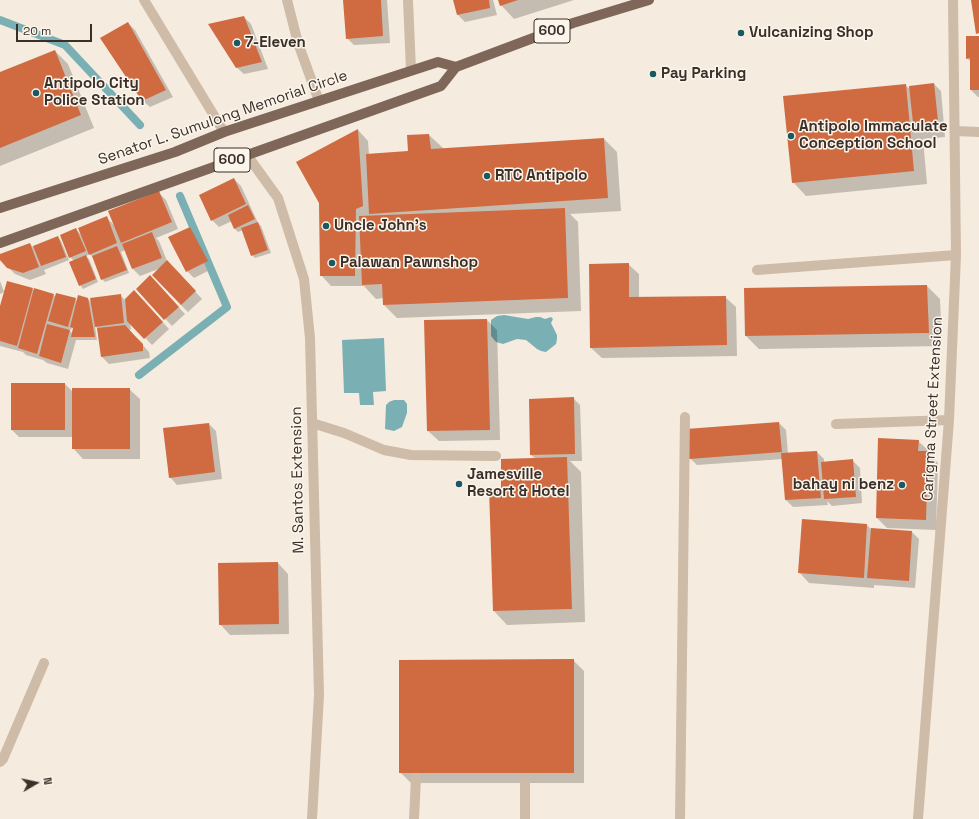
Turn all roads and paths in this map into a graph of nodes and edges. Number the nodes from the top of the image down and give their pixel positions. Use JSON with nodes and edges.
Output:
{"nodes":[{"id":1,"x":144,"y":0,"type":"edge"},
{"id":2,"x":287,"y":0,"type":"edge"},
{"id":3,"x":408,"y":0,"type":"edge"},
{"id":4,"x":649,"y":0,"type":"edge"},
{"id":5,"x":953,"y":0,"type":"edge"},
{"id":6,"x":456,"y":67,"type":"junction"},
{"id":7,"x":411,"y":70,"type":"junction"},
{"id":8,"x":319,"y":101,"type":"junction"},
{"id":9,"x":955,"y":131,"type":"junction"},
{"id":10,"x":224,"y":132,"type":"junction"},
{"id":11,"x":979,"y":132,"type":"edge"},
{"id":12,"x":247,"y":155,"type":"junction"},
{"id":13,"x":0,"y":208,"type":"edge"},
{"id":14,"x":0,"y":243,"type":"edge"},
{"id":15,"x":956,"y":255,"type":"junction"},
{"id":16,"x":757,"y":270,"type":"dead end"},
{"id":17,"x":685,"y":417,"type":"dead end"},
{"id":18,"x":949,"y":420,"type":"junction"},
{"id":19,"x":312,"y":423,"type":"junction"},
{"id":20,"x":836,"y":424,"type":"dead end"},
{"id":21,"x":496,"y":456,"type":"dead end"},
{"id":22,"x":44,"y":663,"type":"dead end"},
{"id":23,"x":0,"y":762,"type":"edge"},
{"id":24,"x":416,"y":778,"type":"dead end"},
{"id":25,"x":525,"y":782,"type":"dead end"},
{"id":26,"x":312,"y":819,"type":"edge"},
{"id":27,"x":414,"y":819,"type":"edge"},
{"id":28,"x":525,"y":819,"type":"edge"},
{"id":29,"x":680,"y":819,"type":"edge"},
{"id":30,"x":918,"y":819,"type":"edge"}],
"edges":[{"from":1,"to":10,"type":"street"},
{"from":2,"to":8,"type":"street"},
{"from":3,"to":7,"type":"street"},
{"from":4,"to":6,"type":"main road","number":"600"},
{"from":5,"to":9,"type":"street","name":"Carigma Street Extension"},
{"from":6,"to":7,"type":"main road","name":"Senator L. Sumulong Memorial Circle","number":"600"},
{"from":6,"to":12,"type":"main road","number":"600"},
{"from":7,"to":8,"type":"main road","name":"Senator L. Sumulong Memorial Circle","number":"600"},
{"from":8,"to":10,"type":"main road","name":"Senator L. Sumulong Memorial Circle","number":"600"},
{"from":9,"to":11,"type":"street"},
{"from":9,"to":15,"type":"street","name":"Carigma Street Extension"},
{"from":10,"to":13,"type":"main road","name":"Senator L. Sumulong Memorial Circle","number":"600"},
{"from":12,"to":14,"type":"main road","number":"600"},
{"from":12,"to":19,"type":"street","name":"M. Santos Extension"},
{"from":15,"to":16,"type":"street"},
{"from":15,"to":18,"type":"street","name":"Carigma Street Extension"},
{"from":17,"to":29,"type":"street"},
{"from":18,"to":20,"type":"street"},
{"from":18,"to":30,"type":"street","name":"Carigma Street Extension"},
{"from":19,"to":21,"type":"street"},
{"from":19,"to":26,"type":"street","name":"M. Santos Extension"},
{"from":22,"to":23,"type":"street"},
{"from":24,"to":27,"type":"street"},
{"from":25,"to":28,"type":"street"}]}
